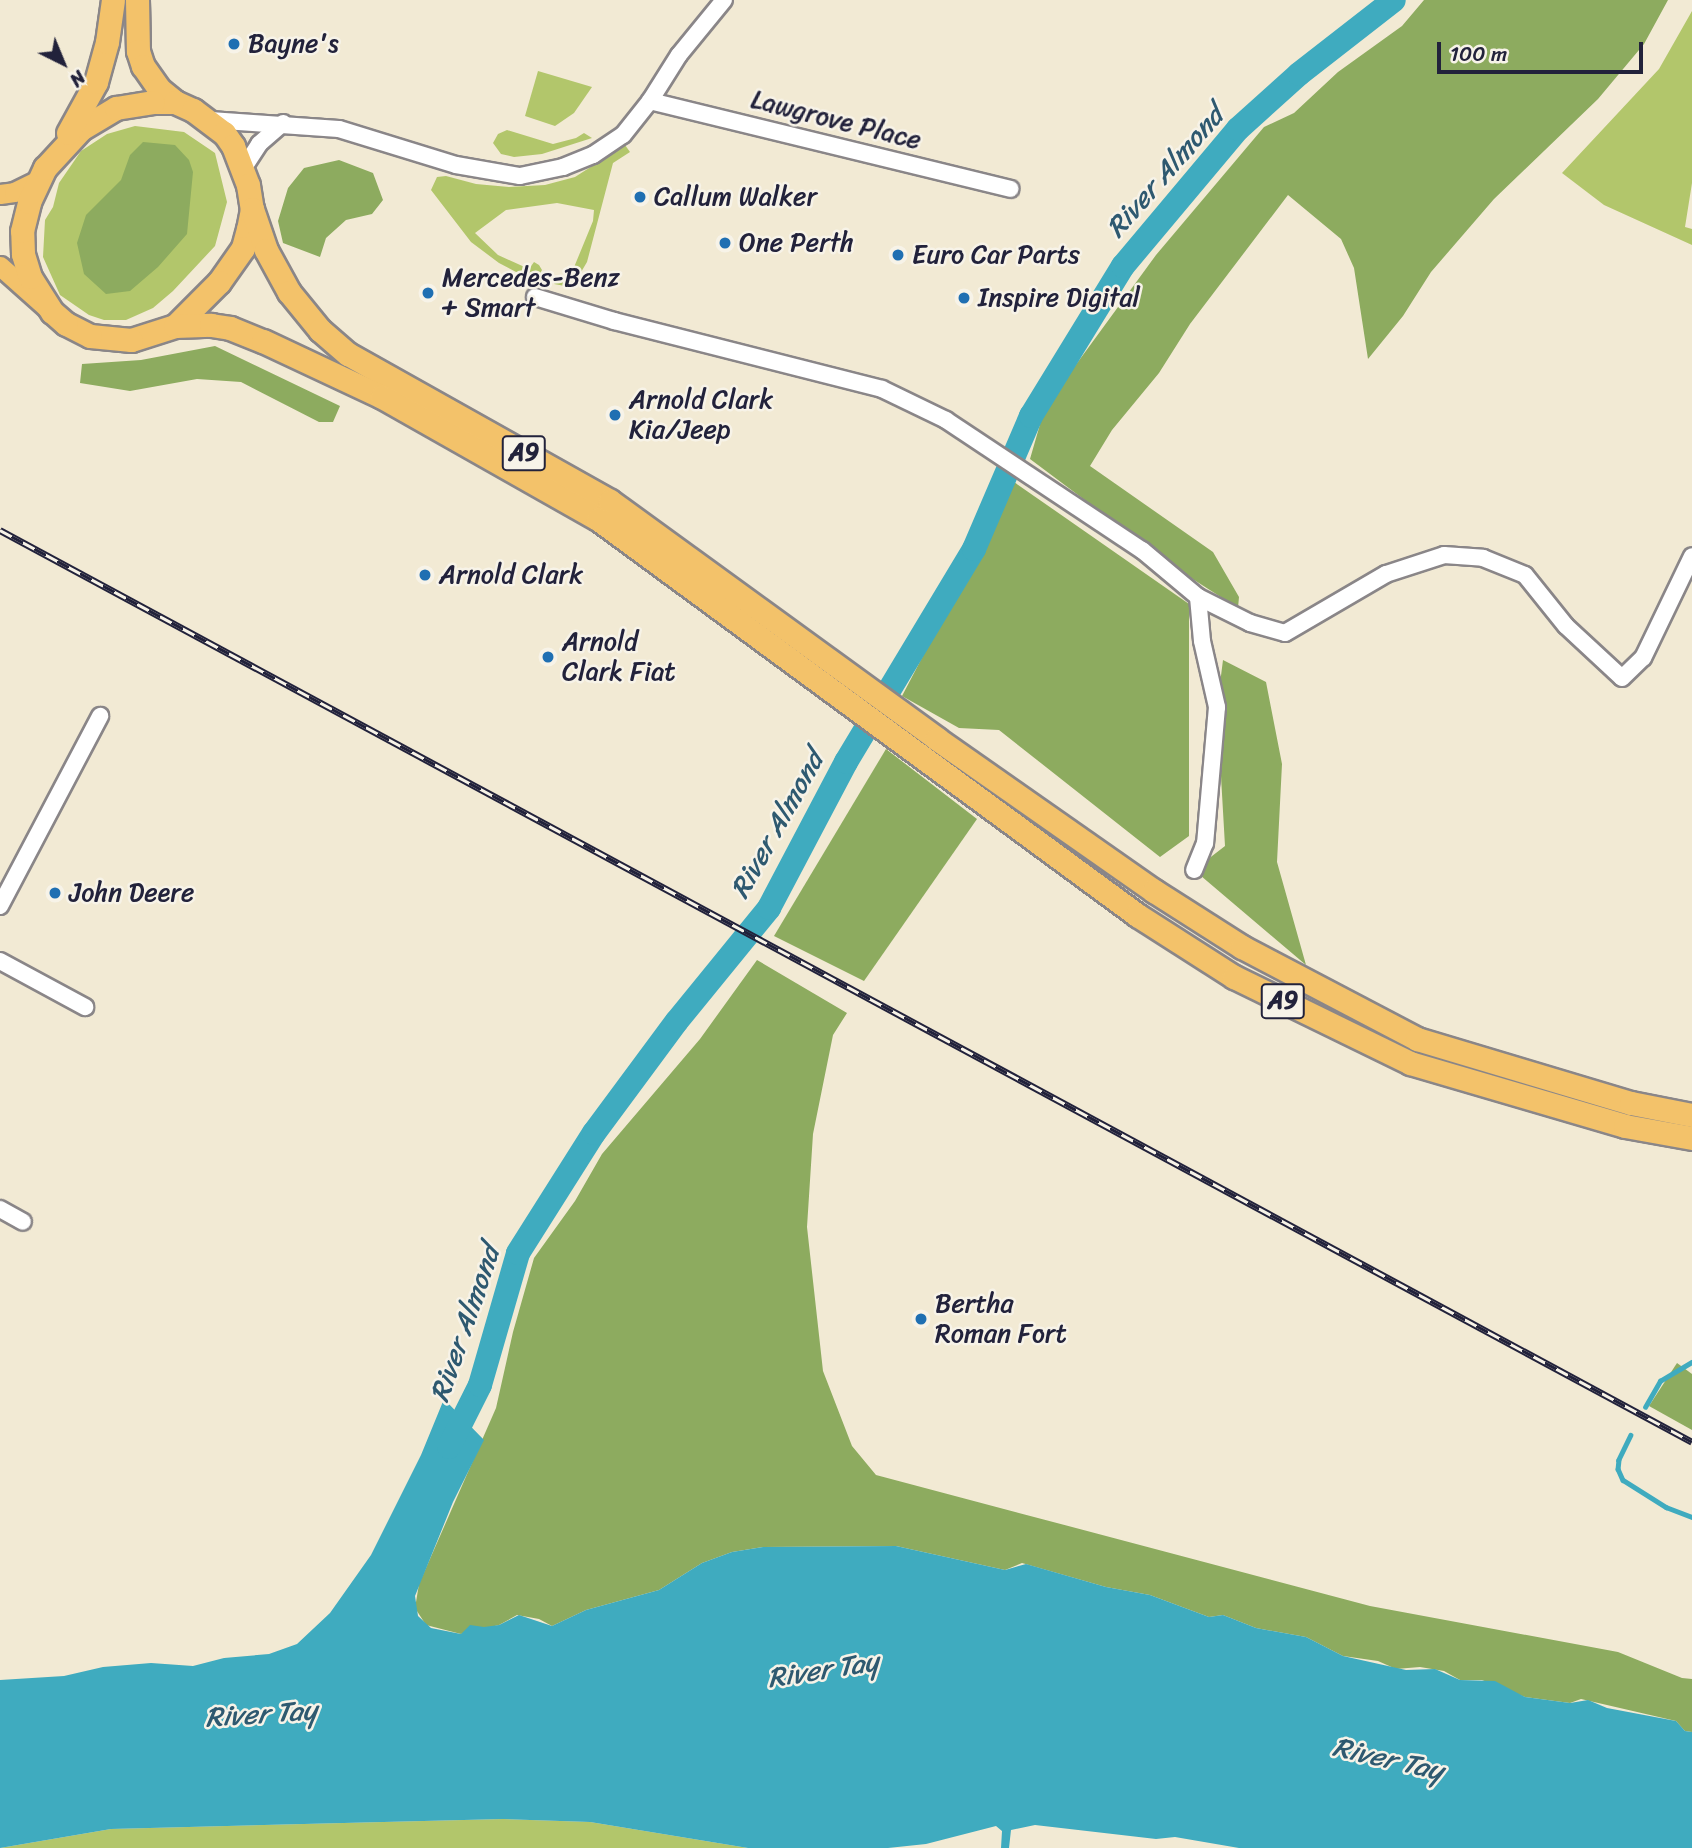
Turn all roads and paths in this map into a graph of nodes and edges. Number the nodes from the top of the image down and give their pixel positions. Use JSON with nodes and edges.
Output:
{"nodes":[{"id":1,"x":113,"y":0,"type":"edge"},
{"id":2,"x":137,"y":0,"type":"edge"},
{"id":3,"x":724,"y":0,"type":"edge"},
{"id":4,"x":650,"y":101,"type":"junction"},
{"id":5,"x":175,"y":102,"type":"junction"},
{"id":6,"x":210,"y":120,"type":"junction"},
{"id":7,"x":283,"y":123,"type":"junction"},
{"id":8,"x":58,"y":151,"type":"junction"},
{"id":9,"x":243,"y":169,"type":"junction"},
{"id":10,"x":37,"y":181,"type":"junction"},
{"id":11,"x":1010,"y":189,"type":"dead end"},
{"id":12,"x":0,"y":194,"type":"edge"},
{"id":13,"x":252,"y":209,"type":"junction"},
{"id":14,"x":0,"y":266,"type":"edge"},
{"id":15,"x":535,"y":297,"type":"dead end"},
{"id":16,"x":52,"y":312,"type":"junction"},
{"id":17,"x":175,"y":326,"type":"junction"},
{"id":18,"x":1692,"y":556,"type":"edge"},
{"id":19,"x":1198,"y":597,"type":"junction"},
{"id":20,"x":100,"y":716,"type":"dead end"},
{"id":21,"x":1194,"y":870,"type":"dead end"},
{"id":22,"x":0,"y":906,"type":"edge"},
{"id":23,"x":0,"y":961,"type":"edge"},
{"id":24,"x":85,"y":1007,"type":"dead end"},
{"id":25,"x":1692,"y":1115,"type":"edge"},
{"id":26,"x":1692,"y":1138,"type":"edge"},
{"id":27,"x":0,"y":1209,"type":"edge"},
{"id":28,"x":23,"y":1222,"type":"dead end"}],
"edges":[{"from":1,"to":8,"type":"highway"},
{"from":2,"to":5,"type":"highway"},
{"from":3,"to":4,"type":"street"},
{"from":4,"to":7,"type":"street"},
{"from":4,"to":11,"type":"street","name":"Lawgrove Place"},
{"from":5,"to":6,"type":"highway"},
{"from":5,"to":8,"type":"highway"},
{"from":6,"to":7,"type":"street"},
{"from":6,"to":9,"type":"highway"},
{"from":7,"to":9,"type":"street"},
{"from":8,"to":10,"type":"highway"},
{"from":9,"to":13,"type":"highway"},
{"from":10,"to":12,"type":"main road"},
{"from":10,"to":16,"type":"highway"},
{"from":13,"to":17,"type":"highway"},
{"from":13,"to":25,"type":"highway","number":"A9"},
{"from":14,"to":16,"type":"main road"},
{"from":15,"to":19,"type":"street"},
{"from":16,"to":17,"type":"highway"},
{"from":17,"to":26,"type":"highway","number":"A9"},
{"from":18,"to":19,"type":"street"},
{"from":19,"to":21,"type":"street"},
{"from":20,"to":22,"type":"street"},
{"from":23,"to":24,"type":"street"},
{"from":27,"to":28,"type":"street"}]}
